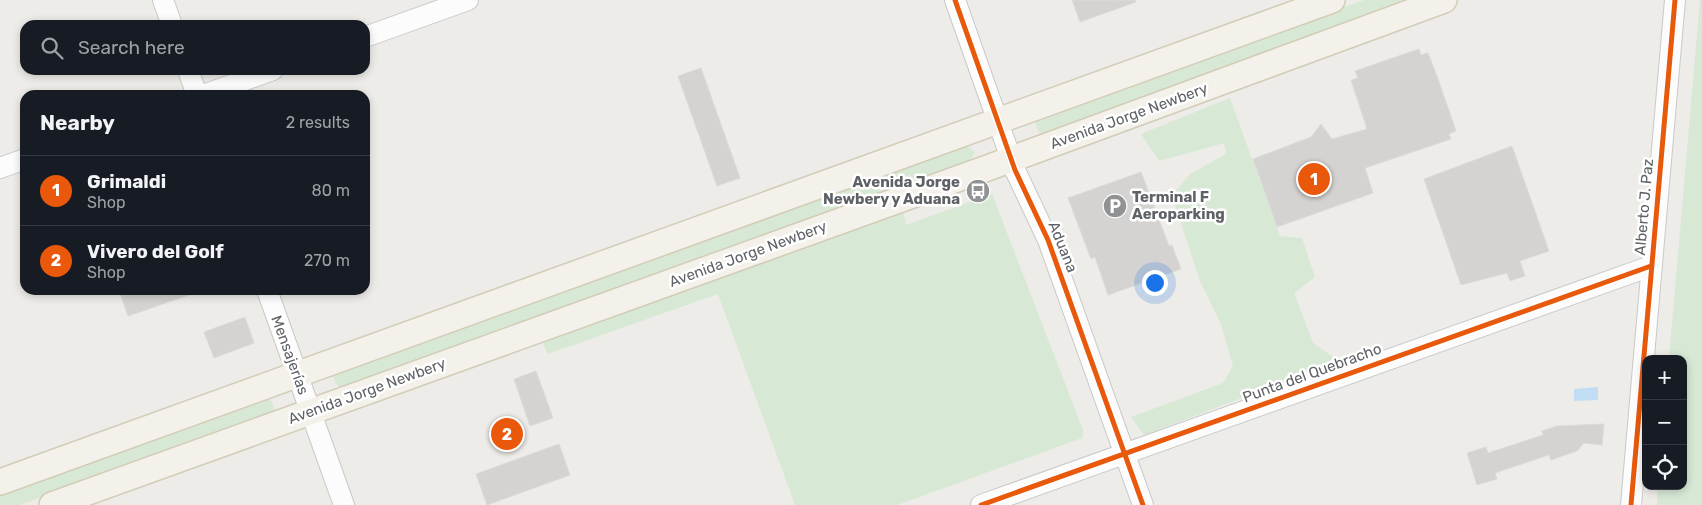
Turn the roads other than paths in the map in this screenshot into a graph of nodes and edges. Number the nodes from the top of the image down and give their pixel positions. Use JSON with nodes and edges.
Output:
{"nodes":[{"id":1,"x":163,"y":0,"type":"edge"},
{"id":2,"x":468,"y":0,"type":"edge"},
{"id":3,"x":955,"y":0,"type":"edge"},
{"id":4,"x":1332,"y":0,"type":"edge"},
{"id":5,"x":1444,"y":0,"type":"edge"},
{"id":6,"x":1675,"y":0,"type":"edge"},
{"id":7,"x":170,"y":20,"type":"edge"},
{"id":8,"x":370,"y":35,"type":"edge"},
{"id":9,"x":190,"y":75,"type":"edge"},
{"id":10,"x":259,"y":75,"type":"edge"},
{"id":11,"x":195,"y":90,"type":"edge"},
{"id":12,"x":217,"y":90,"type":"edge"},
{"id":13,"x":998,"y":122,"type":"junction"},
{"id":14,"x":1011,"y":159,"type":"junction"},
{"id":15,"x":20,"y":161,"type":"edge"},
{"id":16,"x":0,"y":168,"type":"edge"},
{"id":17,"x":1652,"y":266,"type":"junction"},
{"id":18,"x":269,"y":295,"type":"edge"},
{"id":19,"x":298,"y":375,"type":"junction"},
{"id":20,"x":311,"y":411,"type":"junction"},
{"id":21,"x":1125,"y":453,"type":"junction"},
{"id":22,"x":0,"y":482,"type":"edge"},
{"id":23,"x":52,"y":505,"type":"edge"},
{"id":24,"x":344,"y":505,"type":"edge"},
{"id":25,"x":981,"y":505,"type":"edge"},
{"id":26,"x":1143,"y":505,"type":"edge"},
{"id":27,"x":1631,"y":505,"type":"edge"}],
"edges":[{"from":1,"to":7,"type":"street"},
{"from":2,"to":8,"type":"street"},
{"from":3,"to":13,"type":"street","name":"Aduana"},
{"from":4,"to":13,"type":"main road"},
{"from":5,"to":14,"type":"main road","name":"Avenida Jorge Newbery"},
{"from":6,"to":17,"type":"street","name":"Alberto J. Paz"},
{"from":9,"to":11,"type":"street"},
{"from":10,"to":12,"type":"street"},
{"from":13,"to":14,"type":"street","name":"Aduana"},
{"from":13,"to":19,"type":"main road"},
{"from":14,"to":20,"type":"main road","name":"Avenida Jorge Newbery"},
{"from":14,"to":21,"type":"street","name":"Aduana"},
{"from":15,"to":16,"type":"street"},
{"from":17,"to":21,"type":"street","name":"Punta del Quebracho"},
{"from":17,"to":27,"type":"street","name":"Alberto J. Paz"},
{"from":18,"to":19,"type":"street","name":"Mensajerías"},
{"from":19,"to":20,"type":"street","name":"Mensajerías"},
{"from":19,"to":22,"type":"main road"},
{"from":20,"to":23,"type":"main road","name":"Avenida Jorge Newbery"},
{"from":20,"to":24,"type":"street","name":"Mensajerías"},
{"from":21,"to":25,"type":"street","name":"Punta del Quebracho"},
{"from":21,"to":26,"type":"street","name":"Aduana"}]}
